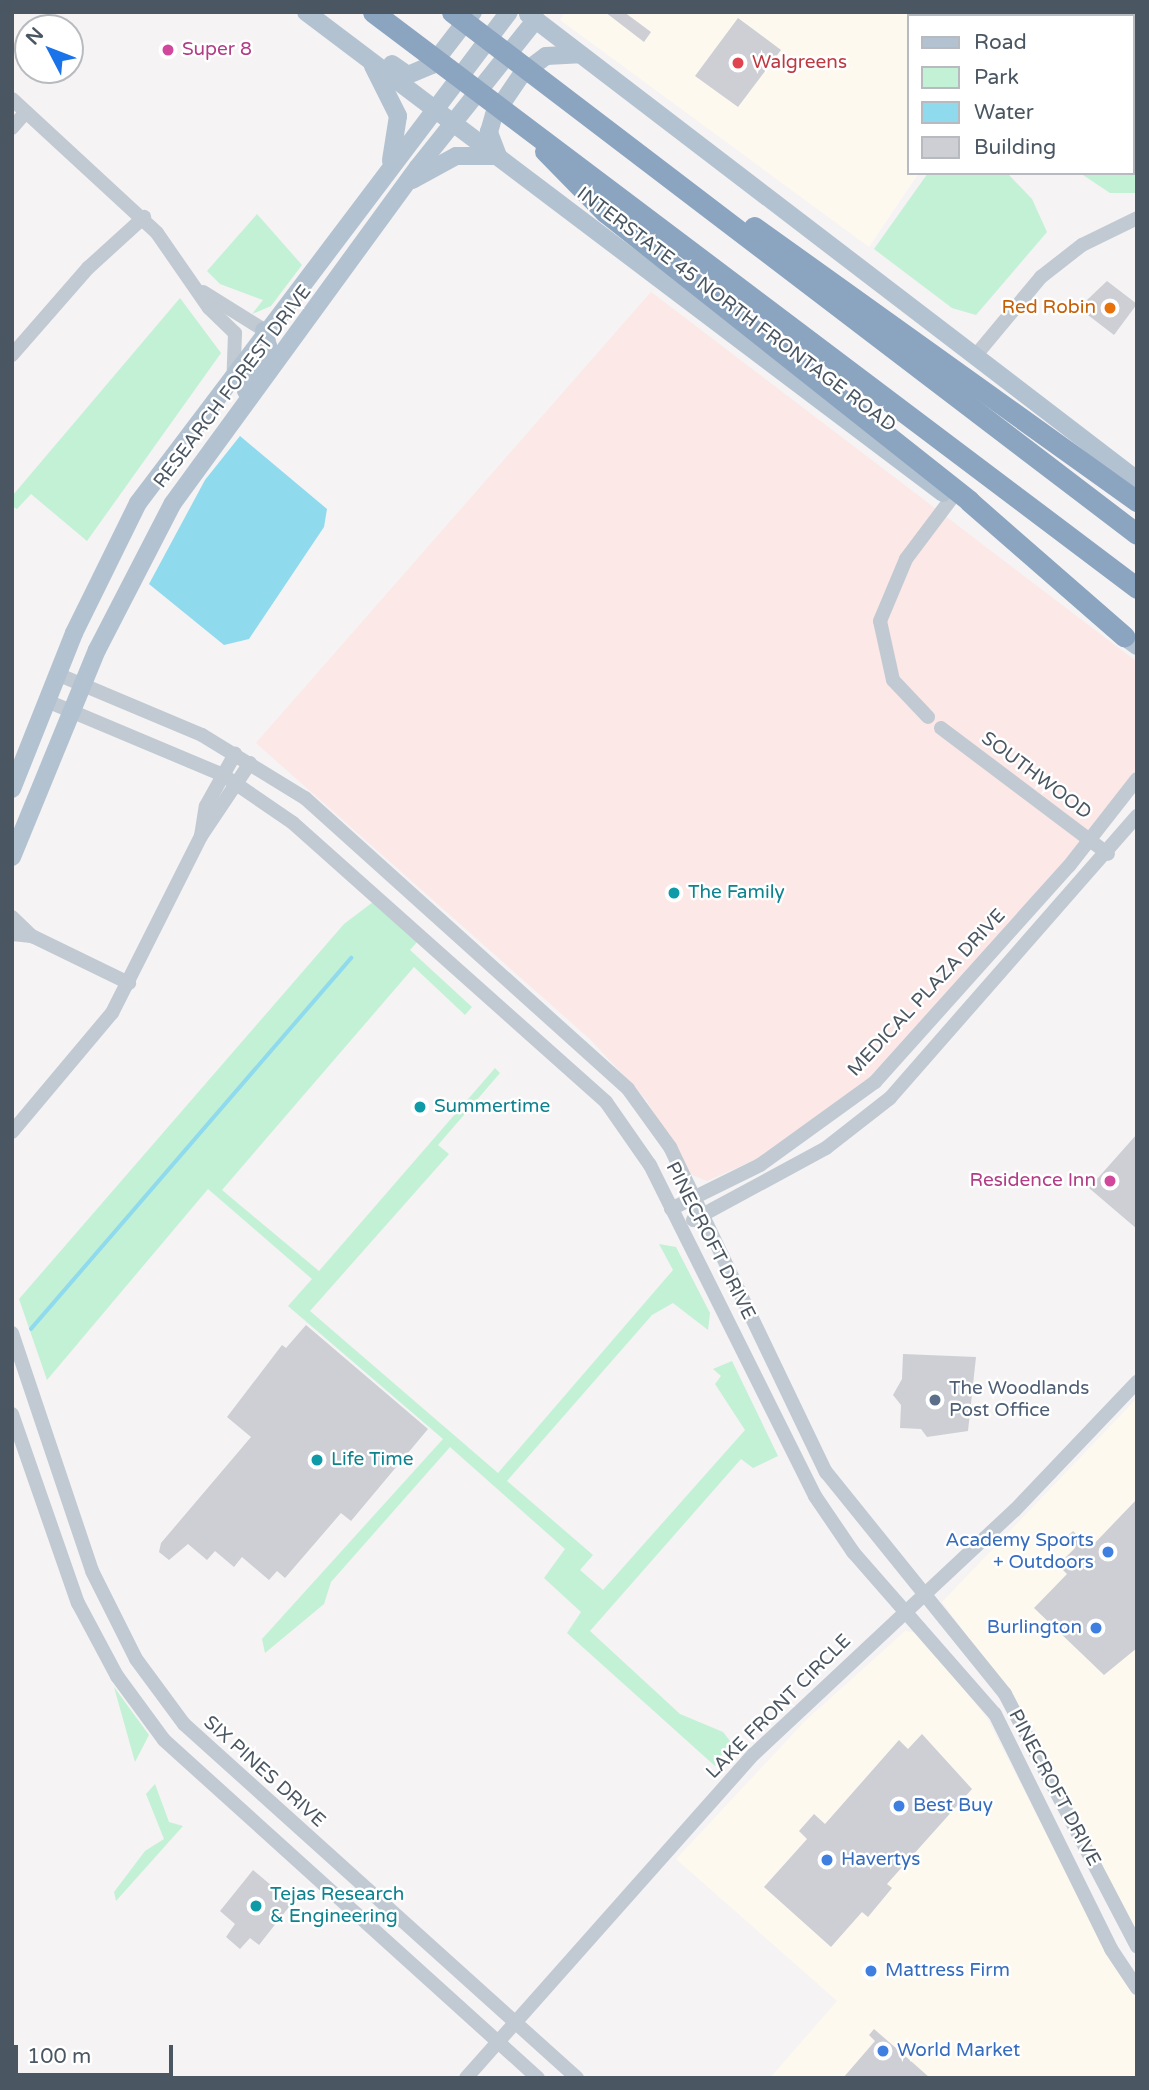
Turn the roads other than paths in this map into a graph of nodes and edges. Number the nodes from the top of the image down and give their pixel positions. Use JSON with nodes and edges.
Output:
{"nodes":[{"id":1,"x":306,"y":12,"type":"edge"},
{"id":2,"x":373,"y":12,"type":"edge"},
{"id":3,"x":452,"y":12,"type":"edge"},
{"id":4,"x":473,"y":12,"type":"edge"},
{"id":5,"x":509,"y":12,"type":"edge"},
{"id":6,"x":535,"y":15,"type":"edge"},
{"id":7,"x":580,"y":54,"type":"junction"},
{"id":8,"x":365,"y":55,"type":"junction"},
{"id":9,"x":12,"y":99,"type":"edge"},
{"id":10,"x":438,"y":109,"type":"junction"},
{"id":11,"x":26,"y":112,"type":"junction"},
{"id":12,"x":453,"y":121,"type":"junction"},
{"id":13,"x":12,"y":128,"type":"edge"},
{"id":14,"x":498,"y":156,"type":"junction"},
{"id":15,"x":382,"y":179,"type":"junction"},
{"id":16,"x":412,"y":180,"type":"junction"},
{"id":17,"x":698,"y":200,"type":"junction"},
{"id":18,"x":611,"y":203,"type":"junction"},
{"id":19,"x":144,"y":217,"type":"junction"},
{"id":20,"x":1137,"y":218,"type":"edge"},
{"id":21,"x":203,"y":292,"type":"junction"},
{"id":22,"x":264,"y":330,"type":"junction"},
{"id":23,"x":12,"y":355,"type":"edge"},
{"id":24,"x":976,"y":355,"type":"junction"},
{"id":25,"x":234,"y":371,"type":"junction"},
{"id":26,"x":240,"y":407,"type":"junction"},
{"id":27,"x":1137,"y":480,"type":"edge"},
{"id":28,"x":951,"y":499,"type":"junction"},
{"id":29,"x":1137,"y":501,"type":"edge"},
{"id":30,"x":1137,"y":534,"type":"edge"},
{"id":31,"x":1137,"y":588,"type":"edge"},
{"id":32,"x":1130,"y":641,"type":"edge"},
{"id":33,"x":57,"y":674,"type":"junction"},
{"id":34,"x":83,"y":685,"type":"junction"},
{"id":35,"x":47,"y":701,"type":"junction"},
{"id":36,"x":72,"y":714,"type":"junction"},
{"id":37,"x":928,"y":718,"type":"dead end"},
{"id":38,"x":941,"y":728,"type":"dead end"},
{"id":39,"x":235,"y":754,"type":"junction"},
{"id":40,"x":250,"y":763,"type":"junction"},
{"id":41,"x":223,"y":775,"type":"junction"},
{"id":42,"x":1137,"y":779,"type":"edge"},
{"id":43,"x":237,"y":785,"type":"junction"},
{"id":44,"x":12,"y":789,"type":"edge"},
{"id":45,"x":1137,"y":816,"type":"edge"},
{"id":46,"x":201,"y":836,"type":"junction"},
{"id":47,"x":1091,"y":840,"type":"junction"},
{"id":48,"x":1108,"y":854,"type":"junction"},
{"id":49,"x":12,"y":857,"type":"edge"},
{"id":50,"x":12,"y":917,"type":"edge"},
{"id":51,"x":12,"y":934,"type":"edge"},
{"id":52,"x":32,"y":936,"type":"junction"},
{"id":53,"x":129,"y":983,"type":"junction"},
{"id":54,"x":12,"y":1132,"type":"edge"},
{"id":55,"x":692,"y":1198,"type":"junction"},
{"id":56,"x":671,"y":1209,"type":"junction"},
{"id":57,"x":700,"y":1216,"type":"junction"},
{"id":58,"x":679,"y":1226,"type":"junction"},
{"id":59,"x":12,"y":1333,"type":"edge"},
{"id":60,"x":1137,"y":1382,"type":"edge"},
{"id":61,"x":38,"y":1411,"type":"junction"},
{"id":62,"x":13,"y":1416,"type":"edge"},
{"id":63,"x":92,"y":1571,"type":"junction"},
{"id":64,"x":70,"y":1581,"type":"junction"},
{"id":65,"x":923,"y":1596,"type":"junction"},
{"id":66,"x":907,"y":1611,"type":"junction"},
{"id":67,"x":1137,"y":1947,"type":"edge"},
{"id":68,"x":1137,"y":1988,"type":"edge"},
{"id":69,"x":515,"y":2023,"type":"junction"},
{"id":70,"x":498,"y":2042,"type":"junction"},
{"id":71,"x":466,"y":2078,"type":"edge"},
{"id":72,"x":538,"y":2078,"type":"edge"},
{"id":73,"x":577,"y":2078,"type":"edge"}],
"edges":[{"from":1,"to":8,"type":"main road","name":"INTERSTATE 45 NORTH FRONTAGE ROAD"},
{"from":2,"to":18,"type":"highway"},
{"from":3,"to":17,"type":"highway"},
{"from":4,"to":8,"type":"main road"},
{"from":5,"to":10,"type":"main road","name":"RESEARCH FOREST DRIVE"},
{"from":6,"to":7,"type":"main road"},
{"from":6,"to":12,"type":"main road","name":"RESEARCH FOREST DRIVE"},
{"from":7,"to":14,"type":"main road"},
{"from":7,"to":24,"type":"main road"},
{"from":8,"to":10,"type":"main road","name":"INTERSTATE 45 NORTH FRONTAGE ROAD"},
{"from":8,"to":15,"type":"main road"},
{"from":9,"to":11,"type":"street"},
{"from":10,"to":12,"type":"main road","name":"INTERSTATE 45 NORTH FRONTAGE ROAD"},
{"from":10,"to":15,"type":"main road","name":"RESEARCH FOREST DRIVE"},
{"from":11,"to":13,"type":"street"},
{"from":11,"to":19,"type":"street"},
{"from":12,"to":14,"type":"main road","name":"INTERSTATE 45 NORTH FRONTAGE ROAD"},
{"from":12,"to":16,"type":"main road","name":"RESEARCH FOREST DRIVE"},
{"from":14,"to":16,"type":"main road"},
{"from":14,"to":28,"type":"main road","name":"INTERSTATE 45 NORTH FRONTAGE ROAD"},
{"from":15,"to":22,"type":"main road","name":"RESEARCH FOREST DRIVE"},
{"from":16,"to":26,"type":"main road","name":"RESEARCH FOREST DRIVE"},
{"from":17,"to":29,"type":"highway"},
{"from":17,"to":30,"type":"highway"},
{"from":18,"to":31,"type":"highway"},
{"from":18,"to":32,"type":"highway"},
{"from":19,"to":21,"type":"street"},
{"from":19,"to":23,"type":"street"},
{"from":20,"to":24,"type":"street"},
{"from":21,"to":22,"type":"street"},
{"from":21,"to":25,"type":"street"},
{"from":22,"to":25,"type":"main road","name":"RESEARCH FOREST DRIVE"},
{"from":22,"to":26,"type":"main road"},
{"from":24,"to":27,"type":"main road"},
{"from":25,"to":33,"type":"main road","name":"RESEARCH FOREST DRIVE"},
{"from":26,"to":34,"type":"main road","name":"RESEARCH FOREST DRIVE"},
{"from":28,"to":32,"type":"main road","name":"INTERSTATE 45 NORTH FRONTAGE ROAD"},
{"from":28,"to":37,"type":"street"},
{"from":33,"to":34,"type":"street","name":"PINECROFT DRIVE"},
{"from":33,"to":35,"type":"main road","name":"RESEARCH FOREST DRIVE"},
{"from":34,"to":36,"type":"main road","name":"RESEARCH FOREST DRIVE"},
{"from":34,"to":39,"type":"street","name":"PINECROFT DRIVE"},
{"from":35,"to":36,"type":"street","name":"PINECROFT DRIVE"},
{"from":35,"to":44,"type":"main road","name":"RESEARCH FOREST DRIVE"},
{"from":36,"to":41,"type":"street","name":"PINECROFT DRIVE"},
{"from":36,"to":49,"type":"main road","name":"RESEARCH FOREST DRIVE"},
{"from":38,"to":47,"type":"street","name":"SOUTHWOOD"},
{"from":39,"to":40,"type":"street","name":"PINECROFT DRIVE"},
{"from":39,"to":41,"type":"street"},
{"from":40,"to":43,"type":"street"},
{"from":40,"to":55,"type":"street","name":"PINECROFT DRIVE"},
{"from":41,"to":43,"type":"street","name":"PINECROFT DRIVE"},
{"from":41,"to":46,"type":"street"},
{"from":42,"to":47,"type":"street","name":"MEDICAL PLAZA DRIVE"},
{"from":43,"to":46,"type":"street"},
{"from":43,"to":56,"type":"street","name":"PINECROFT DRIVE"},
{"from":45,"to":48,"type":"street"},
{"from":46,"to":53,"type":"street"},
{"from":47,"to":48,"type":"street","name":"SOUTHWOOD"},
{"from":47,"to":55,"type":"street","name":"MEDICAL PLAZA DRIVE"},
{"from":48,"to":57,"type":"street"},
{"from":50,"to":52,"type":"street"},
{"from":51,"to":52,"type":"street"},
{"from":52,"to":53,"type":"street"},
{"from":53,"to":54,"type":"street"},
{"from":55,"to":56,"type":"street","name":"MEDICAL PLAZA DRIVE"},
{"from":55,"to":57,"type":"street","name":"PINECROFT DRIVE"},
{"from":56,"to":58,"type":"street","name":"PINECROFT DRIVE"},
{"from":57,"to":58,"type":"street"},
{"from":57,"to":65,"type":"street","name":"PINECROFT DRIVE"},
{"from":58,"to":66,"type":"street","name":"PINECROFT DRIVE"},
{"from":59,"to":61,"type":"street","name":"SIX PINES DRIVE"},
{"from":60,"to":65,"type":"street","name":"LAKE FRONT CIRCLE"},
{"from":61,"to":62,"type":"street"},
{"from":61,"to":63,"type":"street","name":"SIX PINES DRIVE"},
{"from":62,"to":64,"type":"street"},
{"from":63,"to":64,"type":"street"},
{"from":63,"to":69,"type":"street","name":"SIX PINES DRIVE"},
{"from":64,"to":70,"type":"street"},
{"from":65,"to":66,"type":"street","name":"LAKE FRONT CIRCLE"},
{"from":65,"to":67,"type":"street","name":"PINECROFT DRIVE"},
{"from":66,"to":68,"type":"street","name":"PINECROFT DRIVE"},
{"from":66,"to":69,"type":"street","name":"LAKE FRONT CIRCLE"},
{"from":69,"to":70,"type":"street","name":"LAKE FRONT CIRCLE"},
{"from":69,"to":73,"type":"street","name":"SIX PINES DRIVE"},
{"from":70,"to":71,"type":"street","name":"LAKE FRONT CIRCLE"},
{"from":70,"to":72,"type":"street"}]}
